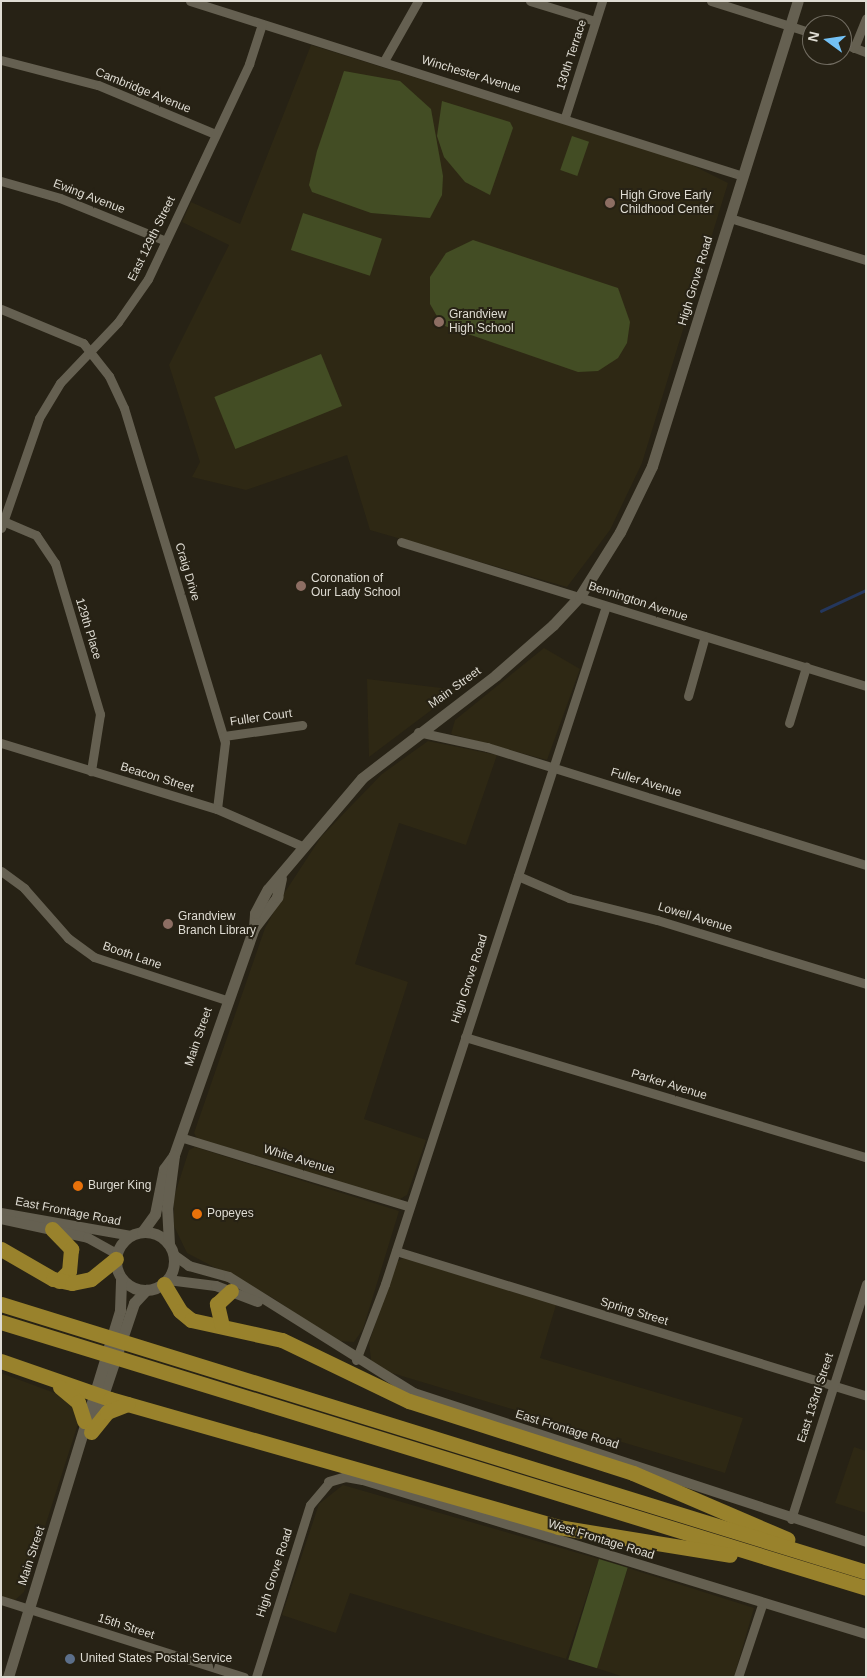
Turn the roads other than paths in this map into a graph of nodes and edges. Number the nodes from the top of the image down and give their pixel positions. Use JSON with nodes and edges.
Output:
{"nodes":[{"id":1,"x":190,"y":1,"type":"edge"},
{"id":2,"x":418,"y":1,"type":"edge"},
{"id":3,"x":530,"y":1,"type":"edge"},
{"id":4,"x":602,"y":1,"type":"edge"},
{"id":5,"x":711,"y":1,"type":"edge"},
{"id":6,"x":798,"y":1,"type":"edge"},
{"id":7,"x":216,"y":5,"type":"edge"},
{"id":8,"x":866,"y":18,"type":"edge"},
{"id":9,"x":596,"y":21,"type":"junction"},
{"id":10,"x":262,"y":24,"type":"junction"},
{"id":11,"x":791,"y":25,"type":"junction"},
{"id":12,"x":802,"y":29,"type":"edge"},
{"id":13,"x":854,"y":48,"type":"joint"},
{"id":14,"x":866,"y":52,"type":"edge"},
{"id":15,"x":1,"y":60,"type":"edge"},
{"id":16,"x":384,"y":61,"type":"junction"},
{"id":17,"x":565,"y":117,"type":"junction"},
{"id":18,"x":215,"y":134,"type":"junction"},
{"id":19,"x":743,"y":176,"type":"junction"},
{"id":20,"x":1,"y":181,"type":"edge"},
{"id":21,"x":730,"y":218,"type":"junction"},
{"id":22,"x":166,"y":241,"type":"junction"},
{"id":23,"x":866,"y":260,"type":"edge"},
{"id":24,"x":1,"y":309,"type":"edge"},
{"id":25,"x":90,"y":350,"type":"junction"},
{"id":26,"x":632,"y":509,"type":"joint"},
{"id":27,"x":2,"y":525,"type":"edge"},
{"id":28,"x":401,"y":542,"type":"dead end"},
{"id":29,"x":580,"y":596,"type":"junction"},
{"id":30,"x":606,"y":606,"type":"junction"},
{"id":31,"x":705,"y":636,"type":"junction"},
{"id":32,"x":806,"y":667,"type":"junction"},
{"id":33,"x":866,"y":686,"type":"edge"},
{"id":34,"x":688,"y":696,"type":"dead end"},
{"id":35,"x":789,"y":723,"type":"dead end"},
{"id":36,"x":302,"y":725,"type":"dead end"},
{"id":37,"x":418,"y":732,"type":"junction"},
{"id":38,"x":224,"y":736,"type":"junction"},
{"id":39,"x":1,"y":743,"type":"edge"},
{"id":40,"x":554,"y":767,"type":"junction"},
{"id":41,"x":91,"y":771,"type":"junction"},
{"id":42,"x":217,"y":809,"type":"junction"},
{"id":43,"x":302,"y":846,"type":"junction"},
{"id":44,"x":866,"y":865,"type":"edge"},
{"id":45,"x":1,"y":871,"type":"edge"},
{"id":46,"x":518,"y":876,"type":"junction"},
{"id":47,"x":866,"y":984,"type":"edge"},
{"id":48,"x":226,"y":1000,"type":"junction"},
{"id":49,"x":465,"y":1037,"type":"junction"},
{"id":50,"x":180,"y":1137,"type":"junction"},
{"id":51,"x":174,"y":1156,"type":"junction"},
{"id":52,"x":866,"y":1157,"type":"edge"},
{"id":53,"x":410,"y":1207,"type":"junction"},
{"id":54,"x":1,"y":1213,"type":"edge"},
{"id":55,"x":1,"y":1219,"type":"edge"},
{"id":56,"x":52,"y":1229,"type":"junction"},
{"id":57,"x":142,"y":1232,"type":"junction"},
{"id":58,"x":130,"y":1236,"type":"junction"},
{"id":59,"x":1,"y":1249,"type":"edge"},
{"id":60,"x":171,"y":1250,"type":"junction"},
{"id":61,"x":396,"y":1251,"type":"junction"},
{"id":62,"x":116,"y":1256,"type":"junction"},
{"id":63,"x":121,"y":1278,"type":"junction"},
{"id":64,"x":59,"y":1281,"type":"junction"},
{"id":65,"x":166,"y":1282,"type":"junction"},
{"id":66,"x":866,"y":1284,"type":"edge"},
{"id":67,"x":146,"y":1290,"type":"junction"},
{"id":68,"x":231,"y":1291,"type":"junction"},
{"id":69,"x":1,"y":1304,"type":"edge"},
{"id":70,"x":276,"y":1309,"type":"junction"},
{"id":71,"x":125,"y":1312,"type":"junction"},
{"id":72,"x":1,"y":1322,"type":"edge"},
{"id":73,"x":222,"y":1326,"type":"junction"},
{"id":74,"x":356,"y":1360,"type":"junction"},
{"id":75,"x":1,"y":1361,"type":"edge"},
{"id":76,"x":56,"y":1382,"type":"junction"},
{"id":77,"x":832,"y":1386,"type":"junction"},
{"id":78,"x":100,"y":1390,"type":"junction"},
{"id":79,"x":866,"y":1396,"type":"edge"},
{"id":80,"x":128,"y":1404,"type":"junction"},
{"id":81,"x":86,"y":1432,"type":"junction"},
{"id":82,"x":329,"y":1482,"type":"joint"},
{"id":83,"x":790,"y":1519,"type":"junction"},
{"id":84,"x":866,"y":1542,"type":"edge"},
{"id":85,"x":818,"y":1557,"type":"junction"},
{"id":86,"x":790,"y":1565,"type":"junction"},
{"id":87,"x":866,"y":1572,"type":"edge"},
{"id":88,"x":866,"y":1588,"type":"edge"},
{"id":89,"x":1,"y":1600,"type":"edge"},
{"id":90,"x":763,"y":1602,"type":"junction"},
{"id":91,"x":30,"y":1609,"type":"junction"},
{"id":92,"x":866,"y":1634,"type":"edge"},
{"id":93,"x":8,"y":1677,"type":"edge"},
{"id":94,"x":244,"y":1677,"type":"edge"},
{"id":95,"x":256,"y":1677,"type":"edge"},
{"id":96,"x":738,"y":1677,"type":"edge"}],
"edges":[{"from":1,"to":7,"type":"street","name":"Winchester Avenue"},
{"from":2,"to":16,"type":"street"},
{"from":3,"to":9,"type":"street"},
{"from":4,"to":9,"type":"street","name":"130th Terrace"},
{"from":5,"to":11,"type":"street"},
{"from":6,"to":11,"type":"main road","name":"High Grove Road"},
{"from":7,"to":10,"type":"street","name":"Winchester Avenue"},
{"from":8,"to":13,"type":"street"},
{"from":9,"to":17,"type":"street","name":"130th Terrace"},
{"from":10,"to":16,"type":"street","name":"Winchester Avenue"},
{"from":10,"to":18,"type":"street","name":"East 129th Street"},
{"from":11,"to":12,"type":"street"},
{"from":11,"to":19,"type":"main road","name":"High Grove Road"},
{"from":13,"to":14,"type":"street"},
{"from":15,"to":18,"type":"street","name":"Cambridge Avenue"},
{"from":16,"to":17,"type":"street","name":"Winchester Avenue"},
{"from":17,"to":19,"type":"street","name":"Winchester Avenue"},
{"from":18,"to":22,"type":"street","name":"East 129th Street"},
{"from":19,"to":21,"type":"main road","name":"High Grove Road"},
{"from":20,"to":22,"type":"street","name":"Ewing Avenue"},
{"from":21,"to":23,"type":"street"},
{"from":21,"to":26,"type":"main road","name":"High Grove Road"},
{"from":22,"to":25,"type":"street","name":"East 129th Street"},
{"from":24,"to":25,"type":"street"},
{"from":25,"to":27,"type":"street","name":"East 129th Street"},
{"from":25,"to":38,"type":"street","name":"Craig Drive"},
{"from":26,"to":29,"type":"main road","name":"Main Street"},
{"from":27,"to":41,"type":"street","name":"129th Place"},
{"from":28,"to":29,"type":"street","name":"Bennington Avenue"},
{"from":29,"to":30,"type":"street","name":"Bennington Avenue"},
{"from":29,"to":37,"type":"main road","name":"Main Street"},
{"from":30,"to":31,"type":"street","name":"Bennington Avenue"},
{"from":30,"to":40,"type":"street","name":"High Grove Road"},
{"from":31,"to":32,"type":"street","name":"Bennington Avenue"},
{"from":31,"to":34,"type":"street"},
{"from":32,"to":33,"type":"street","name":"Bennington Avenue"},
{"from":32,"to":35,"type":"street"},
{"from":36,"to":38,"type":"street","name":"Fuller Court"},
{"from":37,"to":40,"type":"street","name":"Fuller Avenue"},
{"from":37,"to":43,"type":"main road","name":"Main Street"},
{"from":38,"to":42,"type":"street","name":"Craig Drive"},
{"from":39,"to":41,"type":"street","name":"Beacon Street"},
{"from":40,"to":44,"type":"street","name":"Fuller Avenue"},
{"from":40,"to":46,"type":"street","name":"High Grove Road"},
{"from":41,"to":42,"type":"street","name":"Beacon Street"},
{"from":42,"to":43,"type":"street","name":"Beacon Street"},
{"from":43,"to":48,"type":"main road","name":"Main Street"},
{"from":45,"to":48,"type":"street","name":"Booth Lane"},
{"from":46,"to":47,"type":"street","name":"Lowell Avenue"},
{"from":46,"to":49,"type":"street","name":"High Grove Road"},
{"from":48,"to":50,"type":"main road","name":"Main Street"},
{"from":49,"to":52,"type":"street","name":"Parker Avenue"},
{"from":49,"to":53,"type":"street","name":"High Grove Road"},
{"from":50,"to":51,"type":"main road","name":"Main Street"},
{"from":50,"to":53,"type":"street","name":"White Avenue"},
{"from":51,"to":57,"type":"main road","name":"Main Street"},
{"from":51,"to":60,"type":"main road","name":"Main Street"},
{"from":53,"to":61,"type":"street","name":"High Grove Road"},
{"from":54,"to":58,"type":"street","name":"East Frontage Road"},
{"from":55,"to":56,"type":"street","name":"East Frontage Road"},
{"from":56,"to":62,"type":"street","name":"East Frontage Road"},
{"from":56,"to":64,"type":"highway"},
{"from":57,"to":58,"type":"main road"},
{"from":57,"to":60,"type":"main road"},
{"from":58,"to":62,"type":"main road"},
{"from":59,"to":64,"type":"highway"},
{"from":60,"to":65,"type":"main road"},
{"from":60,"to":70,"type":"street","name":"East Frontage Road"},
{"from":61,"to":74,"type":"street","name":"High Grove Road"},
{"from":61,"to":77,"type":"street","name":"Spring Street"},
{"from":62,"to":63,"type":"main road"},
{"from":62,"to":64,"type":"highway"},
{"from":63,"to":67,"type":"main road"},
{"from":63,"to":71,"type":"main road","name":"Main Street"},
{"from":65,"to":67,"type":"main road"},
{"from":65,"to":68,"type":"street","name":"East Frontage Road"},
{"from":65,"to":73,"type":"highway"},
{"from":66,"to":77,"type":"street","name":"East 133rd Street"},
{"from":67,"to":71,"type":"main road","name":"Main Street"},
{"from":68,"to":70,"type":"street","name":"East Frontage Road"},
{"from":68,"to":73,"type":"highway"},
{"from":69,"to":85,"type":"highway"},
{"from":70,"to":74,"type":"street","name":"East Frontage Road"},
{"from":71,"to":78,"type":"main road","name":"Main Street"},
{"from":72,"to":86,"type":"highway"},
{"from":73,"to":85,"type":"highway"},
{"from":74,"to":83,"type":"street","name":"East Frontage Road"},
{"from":75,"to":76,"type":"highway"},
{"from":76,"to":78,"type":"highway"},
{"from":76,"to":81,"type":"highway"},
{"from":77,"to":79,"type":"street","name":"Spring Street"},
{"from":77,"to":83,"type":"street","name":"East 133rd Street"},
{"from":78,"to":80,"type":"highway"},
{"from":78,"to":81,"type":"main road","name":"Main Street"},
{"from":80,"to":81,"type":"highway"},
{"from":80,"to":86,"type":"highway"},
{"from":81,"to":91,"type":"main road","name":"Main Street"},
{"from":82,"to":90,"type":"street","name":"West Frontage Road"},
{"from":82,"to":95,"type":"street","name":"High Grove Road"},
{"from":83,"to":84,"type":"street","name":"East Frontage Road"},
{"from":85,"to":87,"type":"highway"},
{"from":86,"to":88,"type":"highway"},
{"from":89,"to":91,"type":"street","name":"15th Street"},
{"from":90,"to":92,"type":"street","name":"West Frontage Road"},
{"from":90,"to":96,"type":"street"},
{"from":91,"to":93,"type":"main road","name":"Main Street"},
{"from":91,"to":94,"type":"street","name":"15th Street"}]}
